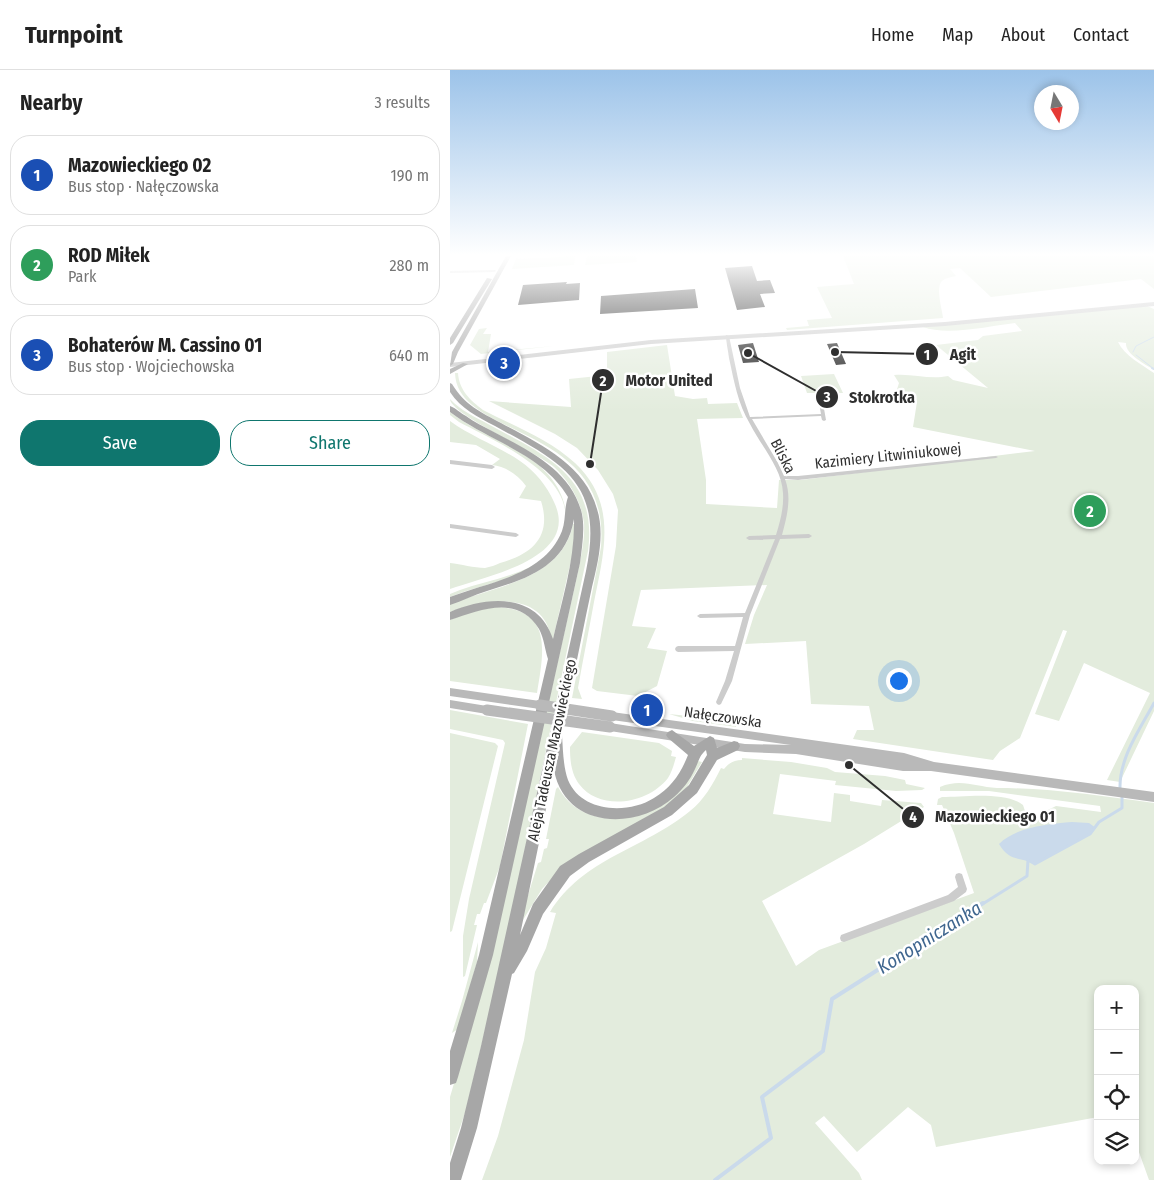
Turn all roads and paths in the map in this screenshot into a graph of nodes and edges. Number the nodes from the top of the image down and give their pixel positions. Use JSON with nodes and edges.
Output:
{"nodes":[{"id":1,"x":472,"y":308,"type":"edge"},
{"id":2,"x":480,"y":308,"type":"edge"},
{"id":3,"x":1114,"y":308,"type":"edge"},
{"id":4,"x":727,"y":336,"type":"junction"},
{"id":5,"x":450,"y":343,"type":"edge"},
{"id":6,"x":451,"y":361,"type":"edge"},
{"id":7,"x":466,"y":362,"type":"junction"},
{"id":8,"x":450,"y":372,"type":"edge"},
{"id":9,"x":450,"y":385,"type":"edge"},
{"id":10,"x":821,"y":403,"type":"dead end"},
{"id":11,"x":450,"y":408,"type":"edge"},
{"id":12,"x":748,"y":418,"type":"junction"},
{"id":13,"x":996,"y":457,"type":"dead end"},
{"id":14,"x":450,"y":462,"type":"edge"},
{"id":15,"x":492,"y":467,"type":"dead end"},
{"id":16,"x":782,"y":477,"type":"junction"},
{"id":17,"x":571,"y":495,"type":"junction"},
{"id":18,"x":450,"y":526,"type":"edge"},
{"id":19,"x":516,"y":535,"type":"dead end"},
{"id":20,"x":809,"y":536,"type":"dead end"},
{"id":21,"x":777,"y":537,"type":"junction"},
{"id":22,"x":749,"y":538,"type":"dead end"},
{"id":23,"x":450,"y":600,"type":"edge"},
{"id":24,"x":746,"y":615,"type":"junction"},
{"id":25,"x":450,"y":616,"type":"edge"},
{"id":26,"x":700,"y":616,"type":"dead end"},
{"id":27,"x":736,"y":648,"type":"junction"},
{"id":28,"x":678,"y":649,"type":"dead end"},
{"id":29,"x":553,"y":660,"type":"junction"},
{"id":30,"x":450,"y":692,"type":"edge"},
{"id":31,"x":719,"y":702,"type":"dead end"},
{"id":32,"x":450,"y":704,"type":"edge"},
{"id":33,"x":556,"y":728,"type":"junction"},
{"id":34,"x":672,"y":736,"type":"junction"},
{"id":35,"x":712,"y":736,"type":"junction"},
{"id":36,"x":734,"y":746,"type":"junction"},
{"id":37,"x":694,"y":753,"type":"junction"},
{"id":38,"x":713,"y":756,"type":"junction"},
{"id":39,"x":931,"y":766,"type":"junction"},
{"id":40,"x":1154,"y":797,"type":"edge"},
{"id":41,"x":959,"y":877,"type":"dead end"},
{"id":42,"x":844,"y":938,"type":"dead end"},
{"id":43,"x":505,"y":973,"type":"junction"},
{"id":44,"x":450,"y":1077,"type":"edge"},
{"id":45,"x":453,"y":1180,"type":"edge"}],
"edges":[{"from":1,"to":5,"type":"main road"},
{"from":2,"to":6,"type":"main road"},
{"from":3,"to":4,"type":"street"},
{"from":4,"to":7,"type":"street"},
{"from":4,"to":12,"type":"street","name":"Bliska"},
{"from":6,"to":7,"type":"main road"},
{"from":6,"to":7,"type":"street"},
{"from":7,"to":8,"type":"main road"},
{"from":9,"to":33,"type":"main road","name":"Aleja Tadeusza Mazowieckiego"},
{"from":10,"to":12,"type":"street","name":"Bliska"},
{"from":11,"to":17,"type":"main road","name":"Aleja Tadeusza Mazowieckiego"},
{"from":12,"to":16,"type":"street","name":"Bliska"},
{"from":13,"to":16,"type":"street","name":"Kazimiery Litwiniukowej"},
{"from":14,"to":15,"type":"street"},
{"from":16,"to":21,"type":"street","name":"Bliska"},
{"from":17,"to":23,"type":"main road"},
{"from":17,"to":29,"type":"main road","name":"Aleja Tadeusza Mazowieckiego"},
{"from":18,"to":19,"type":"street"},
{"from":20,"to":21,"type":"street"},
{"from":21,"to":22,"type":"street"},
{"from":21,"to":24,"type":"street","name":"Bliska"},
{"from":24,"to":26,"type":"street"},
{"from":24,"to":27,"type":"street","name":"Bliska"},
{"from":25,"to":29,"type":"main road"},
{"from":27,"to":28,"type":"street"},
{"from":27,"to":31,"type":"street","name":"Bliska"},
{"from":29,"to":44,"type":"main road","name":"Aleja Tadeusza Mazowieckiego"},
{"from":30,"to":35,"type":"main road","name":"Nałęczowska","bridge":true},
{"from":32,"to":34,"type":"main road","name":"Nałęczowska","bridge":true},
{"from":33,"to":37,"type":"main road"},
{"from":33,"to":43,"type":"main road","name":"Aleja Tadeusza Mazowieckiego"},
{"from":34,"to":35,"type":"main road","name":"Nałęczowska"},
{"from":34,"to":37,"type":"main road"},
{"from":35,"to":36,"type":"main road","name":"Nałęczowska"},
{"from":35,"to":37,"type":"main road"},
{"from":35,"to":38,"type":"main road"},
{"from":35,"to":39,"type":"main road","name":"Nałęczowska"},
{"from":36,"to":38,"type":"main road"},
{"from":36,"to":39,"type":"main road","name":"Nałęczowska"},
{"from":38,"to":43,"type":"main road"},
{"from":39,"to":40,"type":"main road","name":"Nałęczowska"},
{"from":41,"to":42,"type":"street"},
{"from":43,"to":45,"type":"main road","name":"Aleja Tadeusza Mazowieckiego"}]}
